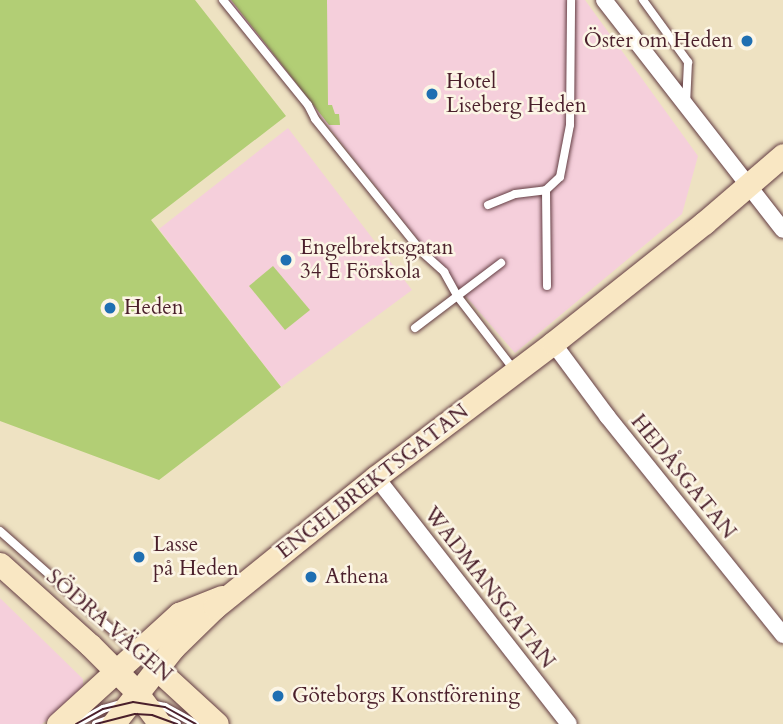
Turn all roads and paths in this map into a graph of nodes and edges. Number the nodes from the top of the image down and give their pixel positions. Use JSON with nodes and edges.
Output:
{"nodes":[{"id":1,"x":223,"y":0,"type":"edge"},
{"id":2,"x":571,"y":0,"type":"edge"},
{"id":3,"x":604,"y":0,"type":"edge"},
{"id":4,"x":643,"y":0,"type":"edge"},
{"id":5,"x":685,"y":106,"type":"junction"},
{"id":6,"x":783,"y":155,"type":"edge"},
{"id":7,"x":748,"y":186,"type":"junction"},
{"id":8,"x":546,"y":190,"type":"junction"},
{"id":9,"x":488,"y":205,"type":"dead end"},
{"id":10,"x":783,"y":230,"type":"edge"},
{"id":11,"x":501,"y":263,"type":"dead end"},
{"id":12,"x":547,"y":286,"type":"dead end"},
{"id":13,"x":458,"y":297,"type":"junction"},
{"id":14,"x":415,"y":328,"type":"dead end"},
{"id":15,"x":553,"y":343,"type":"junction"},
{"id":16,"x":515,"y":371,"type":"junction"},
{"id":17,"x":376,"y":477,"type":"junction"},
{"id":18,"x":0,"y":531,"type":"edge"},
{"id":19,"x":0,"y":564,"type":"edge"},
{"id":20,"x":232,"y":594,"type":"junction"},
{"id":21,"x":783,"y":635,"type":"edge"},
{"id":22,"x":137,"y":652,"type":"junction"},
{"id":23,"x":157,"y":669,"type":"junction"},
{"id":24,"x":117,"y":672,"type":"junction"},
{"id":25,"x":141,"y":710,"type":"edge"},
{"id":26,"x":58,"y":724,"type":"edge"},
{"id":27,"x":76,"y":724,"type":"edge"},
{"id":28,"x":96,"y":724,"type":"edge"},
{"id":29,"x":177,"y":724,"type":"edge"},
{"id":30,"x":196,"y":724,"type":"edge"},
{"id":31,"x":217,"y":724,"type":"edge"},
{"id":32,"x":569,"y":724,"type":"edge"}],
"edges":[{"from":1,"to":13,"type":"lane"},
{"from":2,"to":8,"type":"lane"},
{"from":3,"to":5,"type":"street"},
{"from":4,"to":5,"type":"lane"},
{"from":5,"to":7,"type":"street"},
{"from":6,"to":7,"type":"street","name":"ENGELBREKTSGATAN"},
{"from":7,"to":10,"type":"street"},
{"from":7,"to":15,"type":"street","name":"ENGELBREKTSGATAN"},
{"from":8,"to":9,"type":"lane"},
{"from":8,"to":12,"type":"lane"},
{"from":11,"to":13,"type":"lane"},
{"from":13,"to":14,"type":"lane"},
{"from":13,"to":16,"type":"lane"},
{"from":15,"to":16,"type":"street","name":"ENGELBREKTSGATAN"},
{"from":15,"to":21,"type":"street","name":"HEDÅSGATAN"},
{"from":16,"to":17,"type":"street","name":"ENGELBREKTSGATAN"},
{"from":17,"to":20,"type":"street","name":"ENGELBREKTSGATAN"},
{"from":17,"to":32,"type":"street","name":"WADMANSGATAN"},
{"from":18,"to":22,"type":"lane","name":"SÖDRA VÄGEN"},
{"from":19,"to":24,"type":"street","name":"SÖDRA VÄGEN"},
{"from":20,"to":22,"type":"street","name":"ENGELBREKTSGATAN"},
{"from":20,"to":23,"type":"street","name":"ENGELBREKTSGATAN"},
{"from":22,"to":23,"type":"lane","name":"SÖDRA VÄGEN"},
{"from":22,"to":24,"type":"street","name":"ENGELBREKTSGATAN"},
{"from":23,"to":25,"type":"street","name":"ENGELBREKTSGATAN"},
{"from":23,"to":31,"type":"street","name":"SÖDRA VÄGEN"},
{"from":24,"to":25,"type":"street","name":"SÖDRA VÄGEN"},
{"from":24,"to":26,"type":"street","name":"ENGELBREKTSGATAN"},
{"from":25,"to":27,"type":"lane"},
{"from":25,"to":28,"type":"lane"},
{"from":25,"to":29,"type":"lane","name":"SÖDRA VÄGEN"},
{"from":25,"to":30,"type":"lane","name":"SÖDRA VÄGEN"}]}
